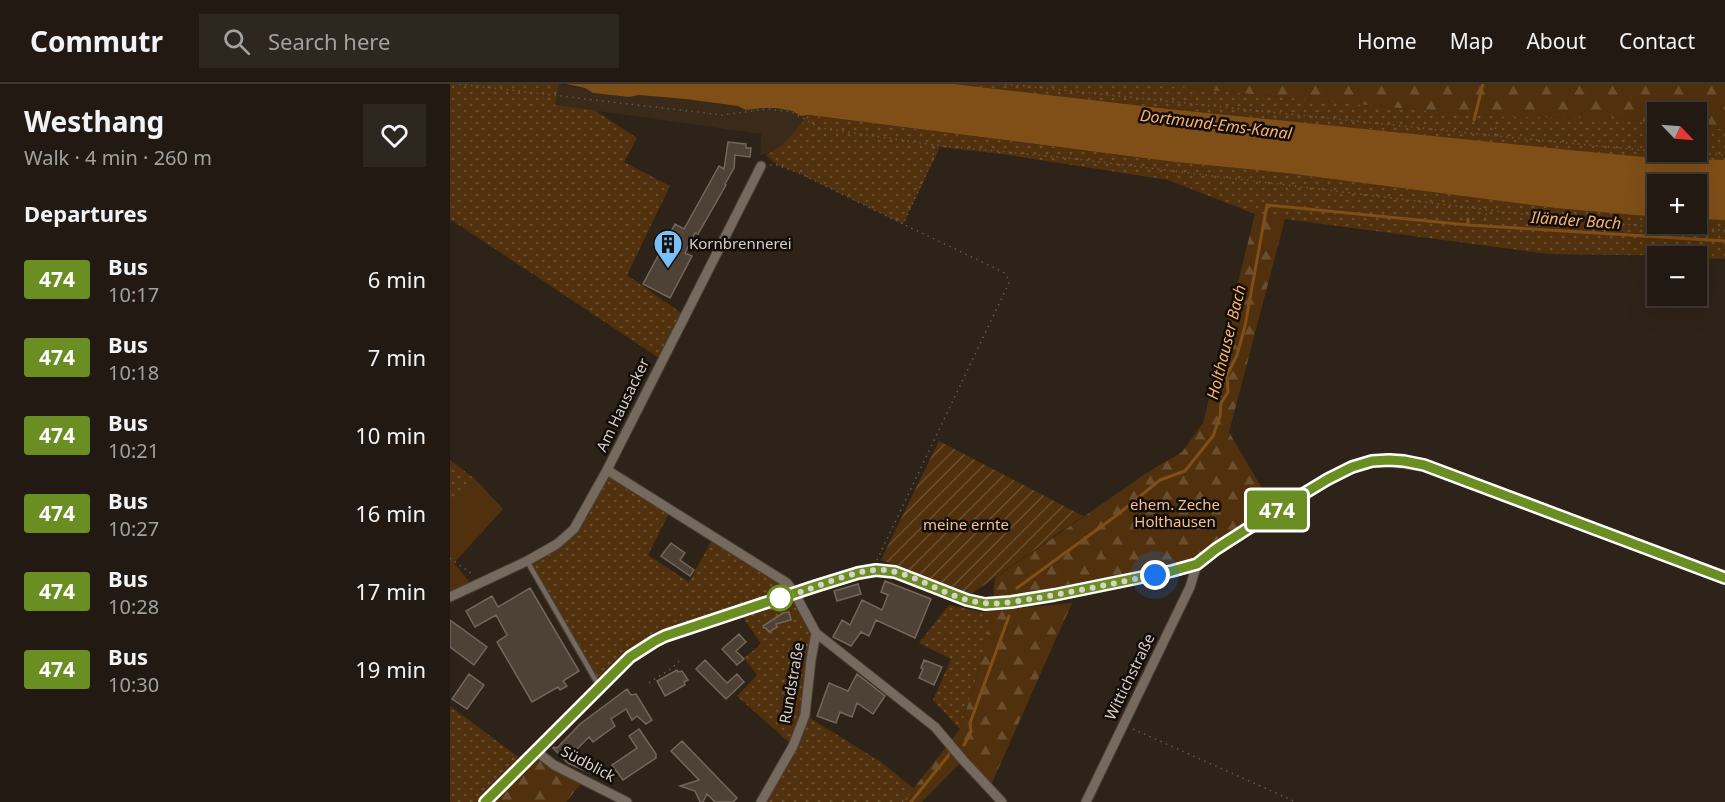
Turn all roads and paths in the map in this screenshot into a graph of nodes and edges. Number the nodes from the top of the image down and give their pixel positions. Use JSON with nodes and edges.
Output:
{"nodes":[{"id":1,"x":459,"y":84,"type":"edge"},
{"id":2,"x":1005,"y":84,"type":"edge"},
{"id":3,"x":1496,"y":124,"type":"dead end"},
{"id":4,"x":1495,"y":136,"type":"junction"},
{"id":5,"x":934,"y":145,"type":"junction"},
{"id":6,"x":1725,"y":154,"type":"edge"},
{"id":7,"x":761,"y":166,"type":"joint"},
{"id":8,"x":1487,"y":210,"type":"junction"},
{"id":9,"x":1485,"y":221,"type":"dead end"},
{"id":10,"x":903,"y":224,"type":"junction"},
{"id":11,"x":1725,"y":230,"type":"edge"},
{"id":12,"x":607,"y":471,"type":"junction"},
{"id":13,"x":450,"y":558,"type":"edge"},
{"id":14,"x":527,"y":561,"type":"junction"},
{"id":15,"x":1197,"y":564,"type":"junction"},
{"id":16,"x":876,"y":570,"type":"junction"},
{"id":17,"x":472,"y":574,"type":"dead end"},
{"id":18,"x":1725,"y":578,"type":"edge"},
{"id":19,"x":795,"y":594,"type":"junction"},
{"id":20,"x":450,"y":597,"type":"edge"},
{"id":21,"x":816,"y":633,"type":"junction"},
{"id":22,"x":679,"y":661,"type":"dead end"},
{"id":23,"x":649,"y":683,"type":"dead end"},
{"id":24,"x":600,"y":687,"type":"junction"},
{"id":25,"x":1124,"y":725,"type":"junction"},
{"id":26,"x":536,"y":751,"type":"junction"},
{"id":27,"x":485,"y":802,"type":"edge"},
{"id":28,"x":627,"y":802,"type":"edge"},
{"id":29,"x":761,"y":802,"type":"edge"},
{"id":30,"x":1002,"y":802,"type":"edge"},
{"id":31,"x":1086,"y":802,"type":"edge"},
{"id":32,"x":1296,"y":802,"type":"edge"}],
"edges":[{"from":1,"to":5,"type":"path"},
{"from":2,"to":4,"type":"path"},
{"from":3,"to":4,"type":"path"},
{"from":4,"to":6,"type":"path"},
{"from":5,"to":8,"type":"path"},
{"from":5,"to":10,"type":"path"},
{"from":7,"to":10,"type":"path"},
{"from":7,"to":12,"type":"street","name":"Am Hausacker"},
{"from":8,"to":9,"type":"path"},
{"from":8,"to":11,"type":"path"},
{"from":10,"to":16,"type":"path"},
{"from":12,"to":14,"type":"street","name":"Am Hausacker"},
{"from":12,"to":19,"type":"street"},
{"from":13,"to":17,"type":"path"},
{"from":14,"to":20,"type":"street","name":"Am Hausacker"},
{"from":14,"to":24,"type":"lane"},
{"from":15,"to":16,"type":"street"},
{"from":15,"to":18,"type":"street"},
{"from":15,"to":25,"type":"street","name":"Wittichstraße"},
{"from":16,"to":19,"type":"street"},
{"from":19,"to":21,"type":"street"},
{"from":19,"to":24,"type":"street"},
{"from":21,"to":29,"type":"street","name":"Rundstraße"},
{"from":21,"to":30,"type":"street"},
{"from":22,"to":23,"type":"path"},
{"from":24,"to":26,"type":"street"},
{"from":25,"to":31,"type":"street","name":"Wittichstraße"},
{"from":25,"to":32,"type":"path"},
{"from":26,"to":27,"type":"street"},
{"from":26,"to":28,"type":"street","name":"Südblick"}]}
